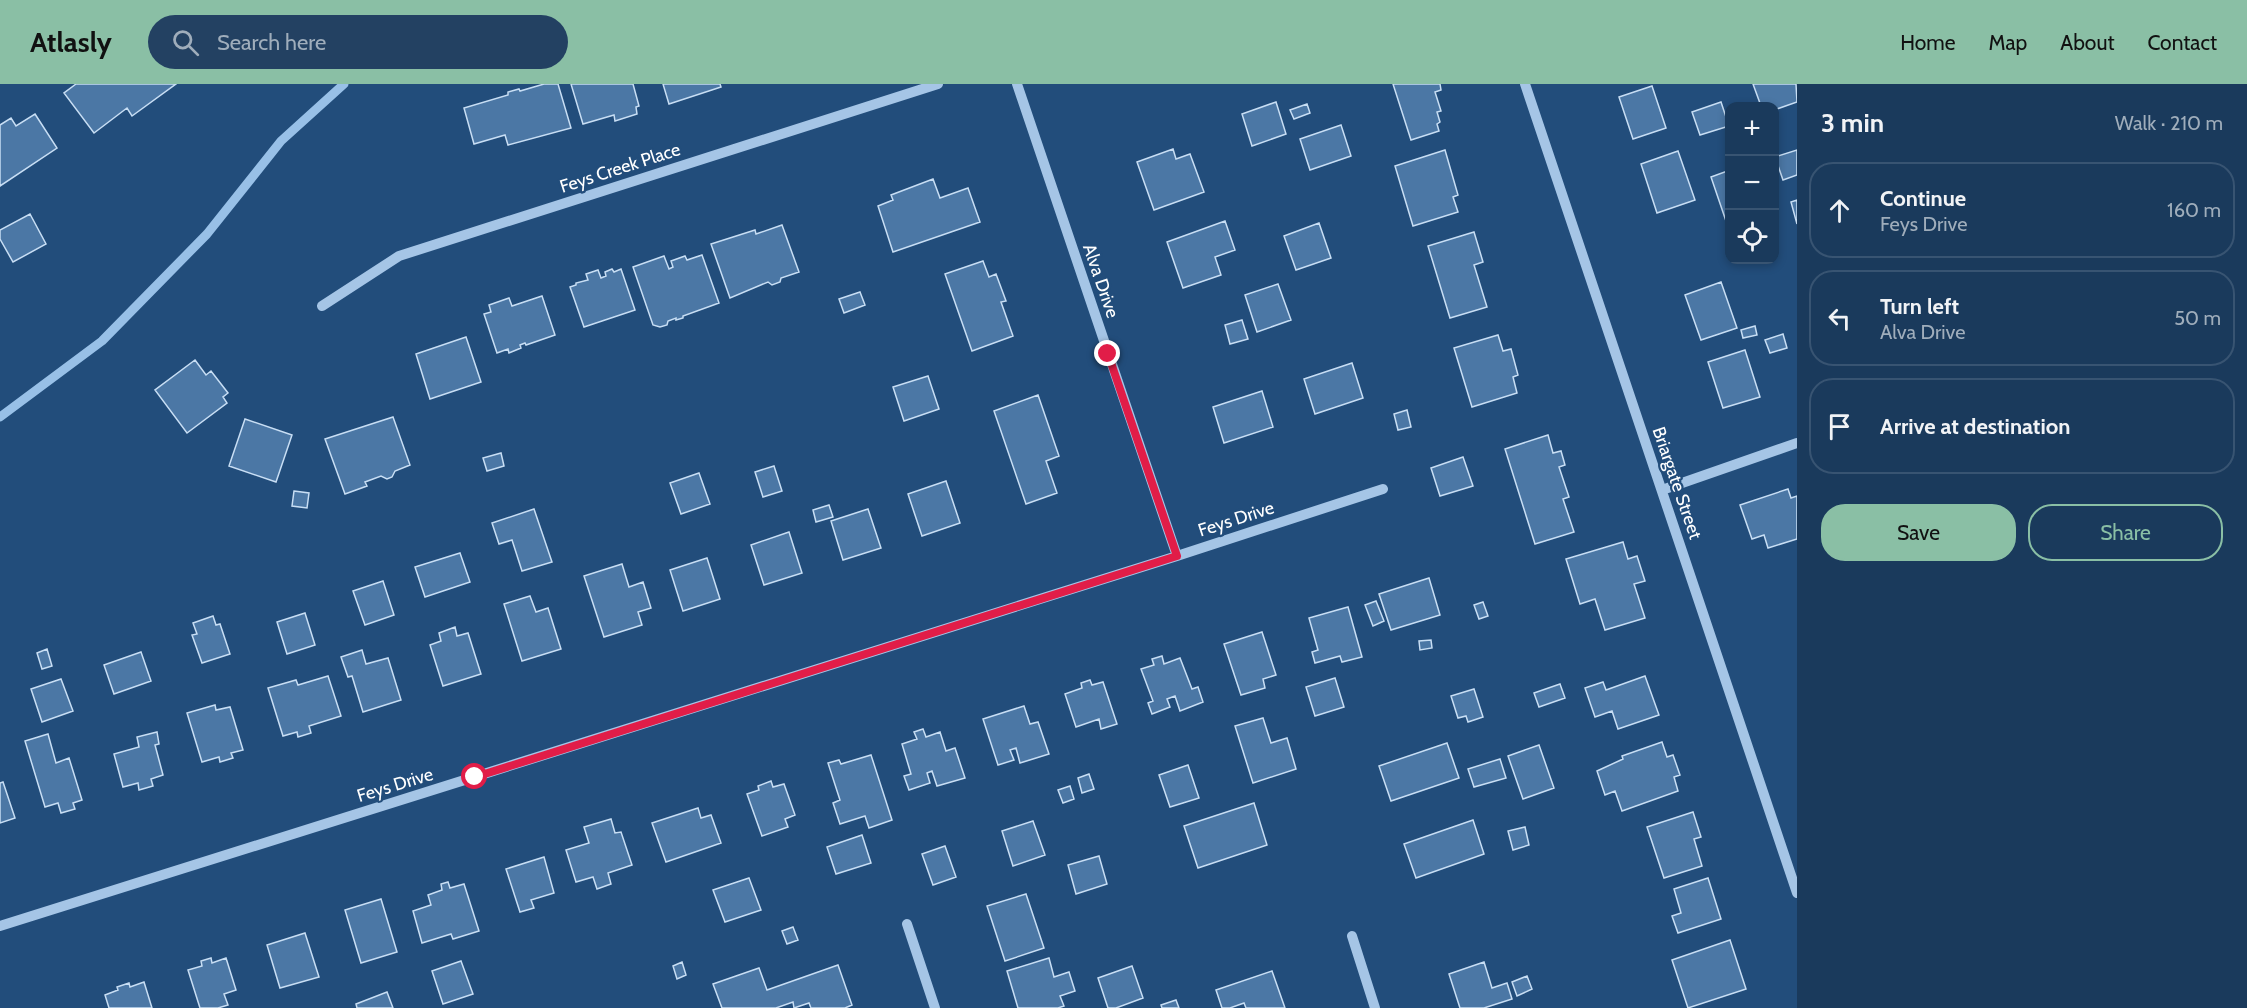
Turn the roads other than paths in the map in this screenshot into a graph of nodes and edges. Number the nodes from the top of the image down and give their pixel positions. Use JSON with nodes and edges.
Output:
{"nodes":[{"id":1,"x":938,"y":84,"type":"edge"},
{"id":2,"x":1017,"y":84,"type":"edge"},
{"id":3,"x":1525,"y":84,"type":"edge"},
{"id":4,"x":322,"y":306,"type":"dead end"},
{"id":5,"x":1797,"y":443,"type":"edge"},
{"id":6,"x":1383,"y":489,"type":"dead end"},
{"id":7,"x":1662,"y":490,"type":"junction"},
{"id":8,"x":1177,"y":556,"type":"junction"},
{"id":9,"x":1797,"y":893,"type":"edge"},
{"id":10,"x":907,"y":924,"type":"dead end"},
{"id":11,"x":0,"y":926,"type":"edge"},
{"id":12,"x":1352,"y":936,"type":"dead end"},
{"id":13,"x":935,"y":1008,"type":"edge"},
{"id":14,"x":1375,"y":1008,"type":"edge"}],
"edges":[{"from":1,"to":4,"type":"street","name":"Feys Creek Place"},
{"from":2,"to":8,"type":"street","name":"Alva Drive"},
{"from":3,"to":7,"type":"street","name":"Briargate Street"},
{"from":5,"to":7,"type":"street"},
{"from":6,"to":8,"type":"street","name":"Feys Drive"},
{"from":7,"to":9,"type":"street","name":"Briargate Street"},
{"from":8,"to":11,"type":"street","name":"Feys Drive"},
{"from":10,"to":13,"type":"street"},
{"from":12,"to":14,"type":"street"}]}
